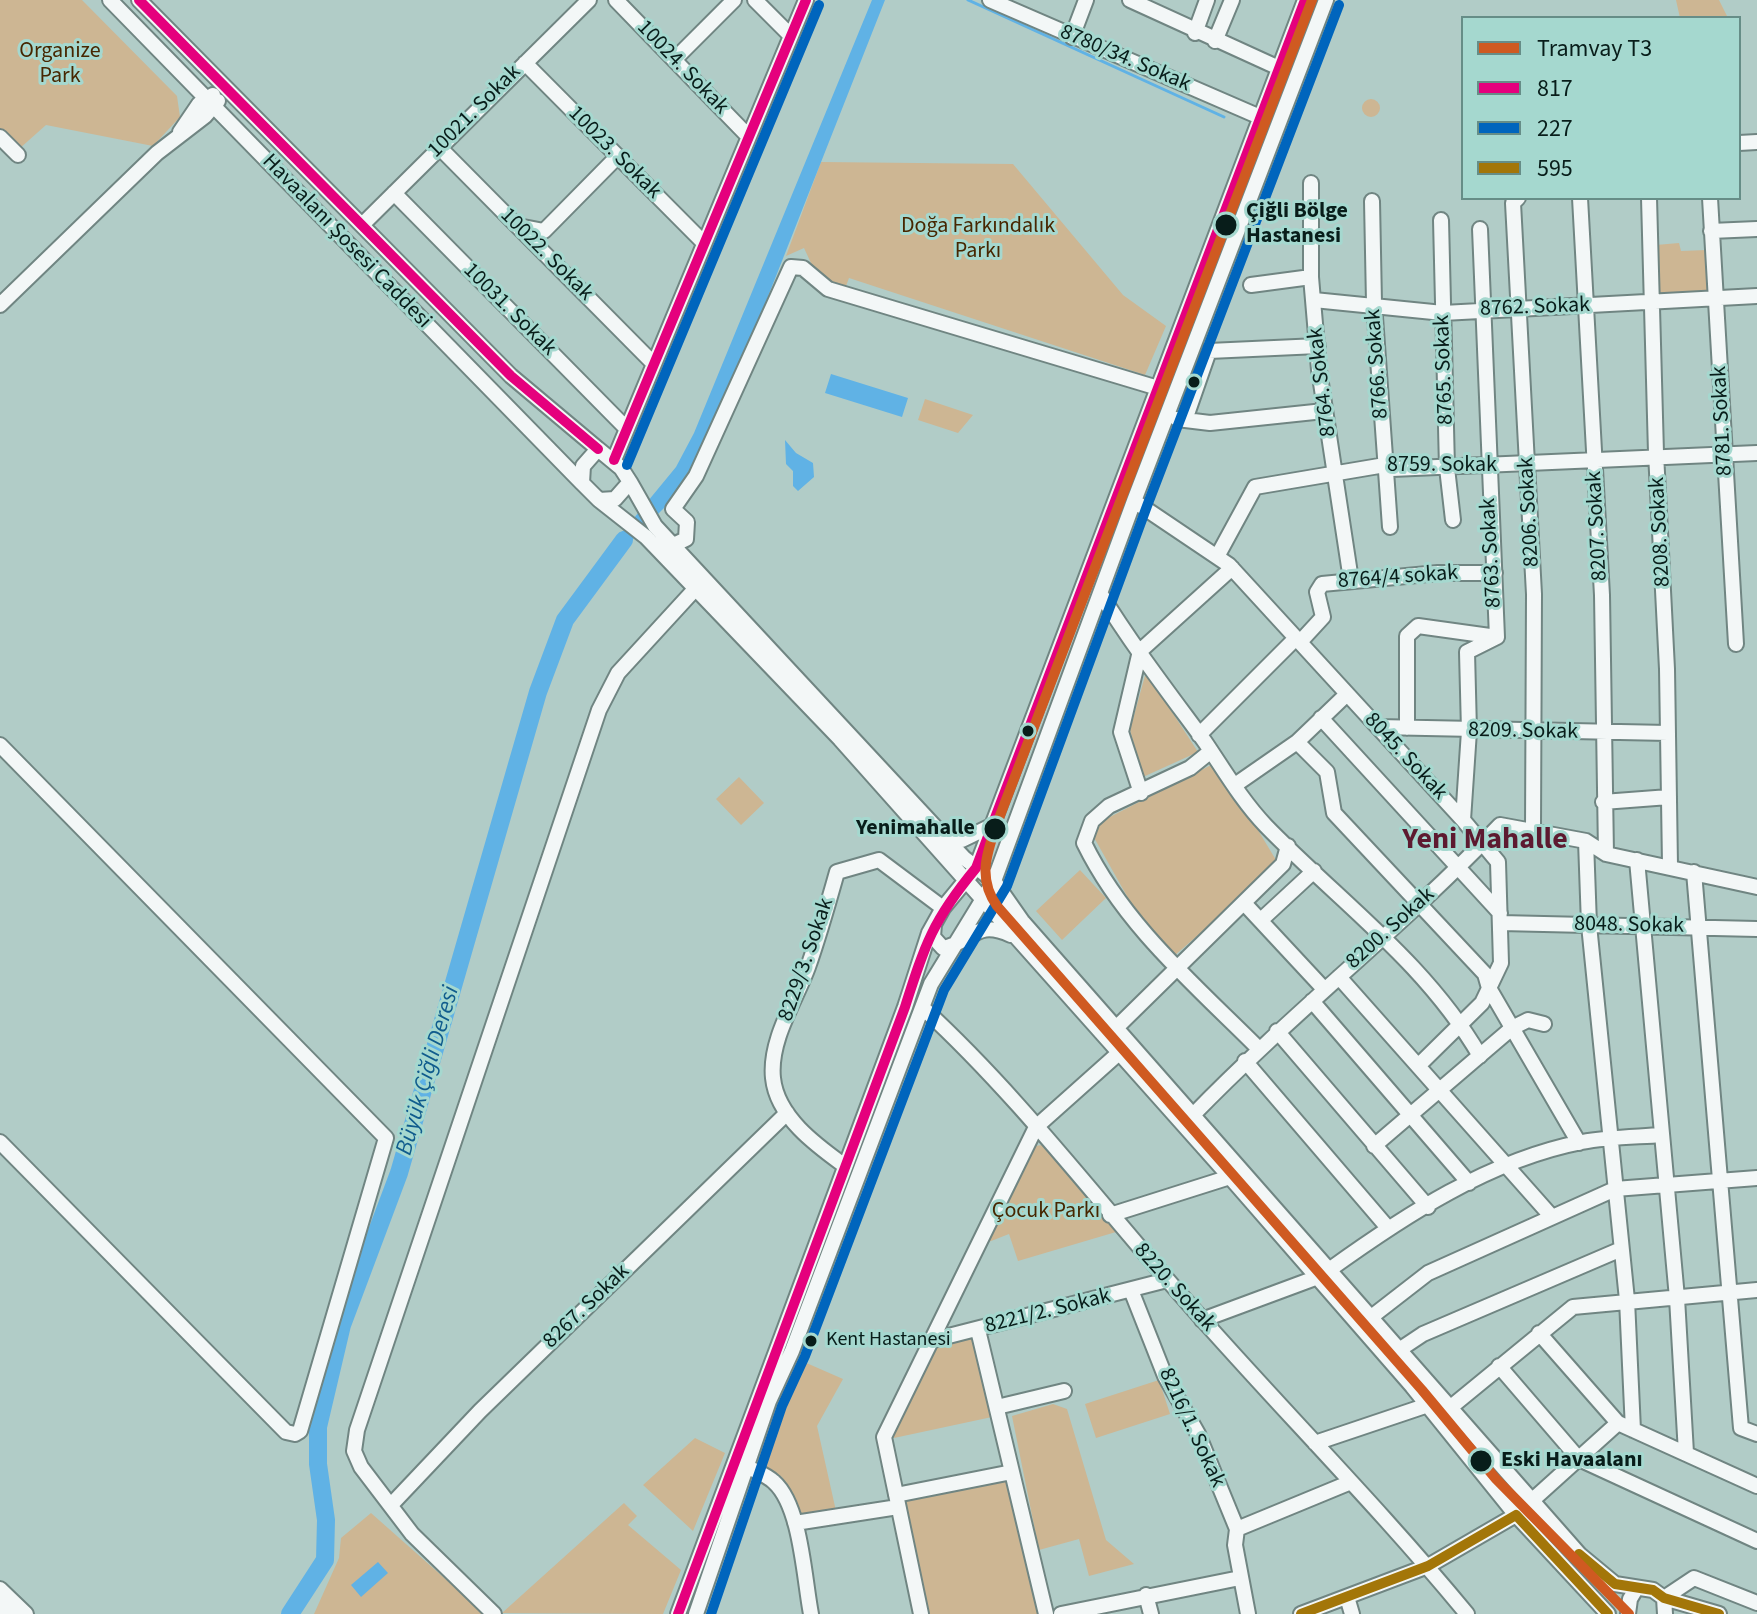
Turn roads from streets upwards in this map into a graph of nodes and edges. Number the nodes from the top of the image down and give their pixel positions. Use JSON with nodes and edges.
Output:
{"nodes":[{"id":1,"x":110,"y":0,"type":"edge"},
{"id":2,"x":139,"y":0,"type":"edge"},
{"id":3,"x":589,"y":0,"type":"edge"},
{"id":4,"x":616,"y":0,"type":"edge"},
{"id":5,"x":734,"y":0,"type":"edge"},
{"id":6,"x":755,"y":0,"type":"edge"},
{"id":7,"x":806,"y":0,"type":"edge"},
{"id":8,"x":990,"y":0,"type":"edge"},
{"id":9,"x":1086,"y":0,"type":"edge"},
{"id":10,"x":1132,"y":0,"type":"edge"},
{"id":11,"x":1207,"y":0,"type":"edge"},
{"id":12,"x":1232,"y":0,"type":"edge"},
{"id":13,"x":1305,"y":0,"type":"edge"},
{"id":14,"x":1326,"y":0,"type":"edge"},
{"id":15,"x":1195,"y":33,"type":"junction"},
{"id":16,"x":791,"y":36,"type":"junction"},
{"id":17,"x":1072,"y":37,"type":"junction"},
{"id":18,"x":1215,"y":41,"type":"junction"},
{"id":19,"x":674,"y":60,"type":"junction"},
{"id":20,"x":525,"y":63,"type":"junction"},
{"id":21,"x":1279,"y":68,"type":"junction"},
{"id":22,"x":187,"y":77,"type":"junction"},
{"id":23,"x":227,"y":90,"type":"junction"},
{"id":24,"x":210,"y":102,"type":"junction"},
{"id":25,"x":1258,"y":122,"type":"junction"},
{"id":26,"x":186,"y":126,"type":"junction"},
{"id":27,"x":238,"y":131,"type":"junction"},
{"id":28,"x":1275,"y":135,"type":"junction"},
{"id":29,"x":748,"y":136,"type":"junction"},
{"id":30,"x":0,"y":137,"type":"edge"},
{"id":31,"x":439,"y":147,"type":"junction"},
{"id":32,"x":18,"y":155,"type":"dead end"},
{"id":33,"x":618,"y":156,"type":"junction"},
{"id":34,"x":1311,"y":183,"type":"dead end"},
{"id":35,"x":394,"y":193,"type":"junction"},
{"id":36,"x":1516,"y":200,"type":"edge"},
{"id":37,"x":1580,"y":200,"type":"edge"},
{"id":38,"x":1649,"y":200,"type":"edge"},
{"id":39,"x":1710,"y":200,"type":"edge"},
{"id":40,"x":1372,"y":201,"type":"dead end"},
{"id":41,"x":1441,"y":220,"type":"dead end"},
{"id":42,"x":362,"y":225,"type":"junction"},
{"id":43,"x":517,"y":226,"type":"junction"},
{"id":44,"x":1480,"y":229,"type":"dead end"},
{"id":45,"x":1757,"y":229,"type":"edge"},
{"id":46,"x":1711,"y":231,"type":"junction"},
{"id":47,"x":704,"y":243,"type":"junction"},
{"id":48,"x":1311,"y":277,"type":"junction"},
{"id":49,"x":1251,"y":285,"type":"dead end"},
{"id":50,"x":1757,"y":296,"type":"edge"},
{"id":51,"x":1718,"y":298,"type":"junction"},
{"id":52,"x":1314,"y":300,"type":"junction"},
{"id":53,"x":1374,"y":303,"type":"junction"},
{"id":54,"x":1653,"y":303,"type":"junction"},
{"id":55,"x":0,"y":305,"type":"edge"},
{"id":56,"x":1588,"y":306,"type":"junction"},
{"id":57,"x":1517,"y":309,"type":"junction"},
{"id":58,"x":1482,"y":311,"type":"junction"},
{"id":59,"x":1443,"y":313,"type":"junction"},
{"id":60,"x":1318,"y":346,"type":"junction"},
{"id":61,"x":653,"y":363,"type":"junction"},
{"id":62,"x":1158,"y":388,"type":"junction"},
{"id":63,"x":1324,"y":411,"type":"junction"},
{"id":64,"x":1165,"y":419,"type":"junction"},
{"id":65,"x":1185,"y":420,"type":"junction"},
{"id":66,"x":625,"y":427,"type":"junction"},
{"id":67,"x":598,"y":449,"type":"junction"},
{"id":68,"x":1757,"y":453,"type":"edge"},
{"id":69,"x":1725,"y":456,"type":"junction"},
{"id":70,"x":1594,"y":459,"type":"junction"},
{"id":71,"x":1656,"y":459,"type":"junction"},
{"id":72,"x":614,"y":460,"type":"junction"},
{"id":73,"x":1385,"y":465,"type":"junction"},
{"id":74,"x":1528,"y":465,"type":"junction"},
{"id":75,"x":1487,"y":466,"type":"junction"},
{"id":76,"x":1447,"y":468,"type":"junction"},
{"id":77,"x":1337,"y":473,"type":"junction"},
{"id":78,"x":630,"y":482,"type":"junction"},
{"id":79,"x":582,"y":483,"type":"junction"},
{"id":80,"x":599,"y":500,"type":"junction"},
{"id":81,"x":1134,"y":501,"type":"junction"},
{"id":82,"x":673,"y":509,"type":"junction"},
{"id":83,"x":1453,"y":520,"type":"dead end"},
{"id":84,"x":1390,"y":527,"type":"dead end"},
{"id":85,"x":653,"y":531,"type":"junction"},
{"id":86,"x":675,"y":547,"type":"junction"},
{"id":87,"x":659,"y":550,"type":"junction"},
{"id":88,"x":1218,"y":555,"type":"junction"},
{"id":89,"x":1232,"y":568,"type":"junction"},
{"id":90,"x":1495,"y":573,"type":"junction"},
{"id":91,"x":1351,"y":580,"type":"junction"},
{"id":92,"x":696,"y":588,"type":"junction"},
{"id":93,"x":1100,"y":593,"type":"junction"},
{"id":94,"x":1497,"y":637,"type":"junction"},
{"id":95,"x":1298,"y":640,"type":"junction"},
{"id":96,"x":1736,"y":644,"type":"dead end"},
{"id":97,"x":1140,"y":651,"type":"junction"},
{"id":98,"x":1347,"y":694,"type":"junction"},
{"id":99,"x":1321,"y":718,"type":"junction"},
{"id":100,"x":1378,"y":727,"type":"junction"},
{"id":101,"x":1407,"y":728,"type":"junction"},
{"id":102,"x":1469,"y":731,"type":"junction"},
{"id":103,"x":1533,"y":731,"type":"junction"},
{"id":104,"x":1603,"y":733,"type":"junction"},
{"id":105,"x":1668,"y":733,"type":"junction"},
{"id":106,"x":1199,"y":735,"type":"junction"},
{"id":107,"x":1297,"y":742,"type":"junction"},
{"id":108,"x":0,"y":745,"type":"edge"},
{"id":109,"x":1211,"y":751,"type":"junction"},
{"id":110,"x":1235,"y":785,"type":"junction"},
{"id":111,"x":1141,"y":793,"type":"junction"},
{"id":112,"x":1669,"y":797,"type":"junction"},
{"id":113,"x":1603,"y":802,"type":"junction"},
{"id":114,"x":1463,"y":820,"type":"junction"},
{"id":115,"x":991,"y":826,"type":"junction"},
{"id":116,"x":1533,"y":829,"type":"junction"},
{"id":117,"x":948,"y":839,"type":"junction"},
{"id":118,"x":1586,"y":841,"type":"junction"},
{"id":119,"x":1481,"y":845,"type":"junction"},
{"id":120,"x":1288,"y":846,"type":"junction"},
{"id":121,"x":1606,"y":854,"type":"junction"},
{"id":122,"x":1637,"y":860,"type":"junction"},
{"id":123,"x":1670,"y":865,"type":"junction"},
{"id":124,"x":1458,"y":867,"type":"junction"},
{"id":125,"x":976,"y":868,"type":"junction"},
{"id":126,"x":1314,"y":871,"type":"junction"},
{"id":127,"x":1694,"y":872,"type":"junction"},
{"id":128,"x":994,"y":881,"type":"junction"},
{"id":129,"x":966,"y":882,"type":"junction"},
{"id":130,"x":1757,"y":887,"type":"edge"},
{"id":131,"x":982,"y":898,"type":"junction"},
{"id":132,"x":1244,"y":903,"type":"junction"},
{"id":133,"x":1420,"y":903,"type":"junction"},
{"id":134,"x":943,"y":908,"type":"junction"},
{"id":135,"x":1501,"y":918,"type":"junction"},
{"id":136,"x":1261,"y":920,"type":"junction"},
{"id":137,"x":934,"y":924,"type":"junction"},
{"id":138,"x":1589,"y":925,"type":"junction"},
{"id":139,"x":1643,"y":926,"type":"junction"},
{"id":140,"x":1698,"y":928,"type":"junction"},
{"id":141,"x":1757,"y":929,"type":"edge"},
{"id":142,"x":1385,"y":935,"type":"junction"},
{"id":143,"x":1018,"y":938,"type":"junction"},
{"id":144,"x":953,"y":946,"type":"junction"},
{"id":145,"x":1178,"y":967,"type":"junction"},
{"id":146,"x":1339,"y":977,"type":"junction"},
{"id":147,"x":1489,"y":988,"type":"junction"},
{"id":148,"x":1324,"y":989,"type":"junction"},
{"id":149,"x":1312,"y":1001,"type":"junction"},
{"id":150,"x":923,"y":1008,"type":"junction"},
{"id":151,"x":1544,"y":1024,"type":"dead end"},
{"id":152,"x":1462,"y":1026,"type":"junction"},
{"id":153,"x":1116,"y":1028,"type":"junction"},
{"id":154,"x":1512,"y":1028,"type":"junction"},
{"id":155,"x":1277,"y":1031,"type":"junction"},
{"id":156,"x":1258,"y":1048,"type":"junction"},
{"id":157,"x":1120,"y":1052,"type":"junction"},
{"id":158,"x":1480,"y":1056,"type":"junction"},
{"id":159,"x":1245,"y":1061,"type":"junction"},
{"id":160,"x":1418,"y":1066,"type":"junction"},
{"id":161,"x":1440,"y":1090,"type":"junction"},
{"id":162,"x":787,"y":1113,"type":"junction"},
{"id":163,"x":1193,"y":1115,"type":"junction"},
{"id":164,"x":1409,"y":1115,"type":"junction"},
{"id":165,"x":1036,"y":1127,"type":"junction"},
{"id":166,"x":1662,"y":1135,"type":"junction"},
{"id":167,"x":1608,"y":1139,"type":"junction"},
{"id":168,"x":0,"y":1142,"type":"edge"},
{"id":169,"x":1579,"y":1143,"type":"junction"},
{"id":170,"x":1374,"y":1146,"type":"junction"},
{"id":171,"x":1506,"y":1165,"type":"junction"},
{"id":172,"x":845,"y":1166,"type":"junction"},
{"id":173,"x":1230,"y":1177,"type":"junction"},
{"id":174,"x":1757,"y":1178,"type":"edge"},
{"id":175,"x":1720,"y":1182,"type":"junction"},
{"id":176,"x":1469,"y":1183,"type":"junction"},
{"id":177,"x":1668,"y":1187,"type":"junction"},
{"id":178,"x":1615,"y":1189,"type":"junction"},
{"id":179,"x":1428,"y":1207,"type":"junction"},
{"id":180,"x":1110,"y":1215,"type":"junction"},
{"id":181,"x":1552,"y":1217,"type":"junction"},
{"id":182,"x":1388,"y":1228,"type":"junction"},
{"id":183,"x":1619,"y":1250,"type":"junction"},
{"id":184,"x":1323,"y":1273,"type":"junction"},
{"id":185,"x":1167,"y":1280,"type":"junction"},
{"id":186,"x":1131,"y":1290,"type":"junction"},
{"id":187,"x":1757,"y":1290,"type":"edge"},
{"id":188,"x":1730,"y":1293,"type":"junction"},
{"id":189,"x":1677,"y":1298,"type":"junction"},
{"id":190,"x":1627,"y":1300,"type":"junction"},
{"id":191,"x":1370,"y":1318,"type":"junction"},
{"id":192,"x":1202,"y":1320,"type":"junction"},
{"id":193,"x":978,"y":1330,"type":"junction"},
{"id":194,"x":1539,"y":1333,"type":"junction"},
{"id":195,"x":929,"y":1341,"type":"junction"},
{"id":196,"x":1399,"y":1350,"type":"junction"},
{"id":197,"x":1499,"y":1366,"type":"junction"},
{"id":198,"x":1064,"y":1391,"type":"dead end"},
{"id":199,"x":1425,"y":1406,"type":"junction"},
{"id":200,"x":997,"y":1407,"type":"junction"},
{"id":201,"x":1451,"y":1407,"type":"junction"},
{"id":202,"x":1618,"y":1423,"type":"junction"},
{"id":203,"x":1633,"y":1430,"type":"junction"},
{"id":204,"x":1757,"y":1434,"type":"edge"},
{"id":205,"x":1315,"y":1443,"type":"junction"},
{"id":206,"x":1686,"y":1453,"type":"junction"},
{"id":207,"x":1579,"y":1459,"type":"junction"},
{"id":208,"x":746,"y":1466,"type":"junction"},
{"id":209,"x":1012,"y":1472,"type":"junction"},
{"id":210,"x":1351,"y":1482,"type":"junction"},
{"id":211,"x":1757,"y":1486,"type":"edge"},
{"id":212,"x":897,"y":1501,"type":"junction"},
{"id":213,"x":1532,"y":1501,"type":"junction"},
{"id":214,"x":391,"y":1505,"type":"junction"},
{"id":215,"x":1516,"y":1515,"type":"junction"},
{"id":216,"x":795,"y":1523,"type":"junction"},
{"id":217,"x":1237,"y":1529,"type":"junction"},
{"id":218,"x":1757,"y":1541,"type":"edge"},
{"id":219,"x":1428,"y":1566,"type":"junction"},
{"id":220,"x":1240,"y":1578,"type":"junction"},
{"id":221,"x":0,"y":1589,"type":"edge"},
{"id":222,"x":1636,"y":1589,"type":"junction"},
{"id":223,"x":1146,"y":1595,"type":"junction"},
{"id":224,"x":1347,"y":1597,"type":"junction"},
{"id":225,"x":1664,"y":1598,"type":"junction"},
{"id":226,"x":1757,"y":1603,"type":"edge"},
{"id":227,"x":0,"y":1605,"type":"edge"},
{"id":228,"x":9,"y":1614,"type":"edge"},
{"id":229,"x":26,"y":1614,"type":"edge"},
{"id":230,"x":494,"y":1614,"type":"edge"},
{"id":231,"x":678,"y":1614,"type":"edge"},
{"id":232,"x":696,"y":1614,"type":"edge"},
{"id":233,"x":811,"y":1614,"type":"edge"},
{"id":234,"x":921,"y":1614,"type":"edge"},
{"id":235,"x":1046,"y":1614,"type":"edge"},
{"id":236,"x":1061,"y":1614,"type":"edge"},
{"id":237,"x":1151,"y":1614,"type":"edge"},
{"id":238,"x":1248,"y":1614,"type":"edge"},
{"id":239,"x":1301,"y":1614,"type":"edge"},
{"id":240,"x":1352,"y":1614,"type":"edge"},
{"id":241,"x":1467,"y":1614,"type":"edge"},
{"id":242,"x":1608,"y":1614,"type":"edge"},
{"id":243,"x":1628,"y":1614,"type":"edge"},
{"id":244,"x":1665,"y":1614,"type":"edge"},
{"id":245,"x":1719,"y":1614,"type":"edge"}],
"edges":[{"from":1,"to":22,"type":"street","name":"Havaalanı Şosesi Caddesi"},
{"from":2,"to":23,"type":"street","name":"Havaalanı Şosesi Caddesi"},
{"from":3,"to":20,"type":"street","name":"10021. Sokak"},
{"from":4,"to":19,"type":"street","name":"10024. Sokak"},
{"from":5,"to":19,"type":"street"},
{"from":6,"to":16,"type":"street"},
{"from":7,"to":16,"type":"street"},
{"from":8,"to":17,"type":"street","name":"8780/34. Sokak"},
{"from":9,"to":17,"type":"street"},
{"from":10,"to":15,"type":"street"},
{"from":11,"to":15,"type":"street"},
{"from":12,"to":18,"type":"street"},
{"from":13,"to":21,"type":"street"},
{"from":14,"to":28,"type":"street"},
{"from":15,"to":18,"type":"street"},
{"from":16,"to":29,"type":"street"},
{"from":17,"to":25,"type":"street","name":"8780/34. Sokak"},
{"from":18,"to":21,"type":"street"},
{"from":19,"to":29,"type":"street","name":"10024. Sokak"},
{"from":20,"to":31,"type":"street","name":"10021. Sokak"},
{"from":20,"to":33,"type":"street","name":"10023. Sokak"},
{"from":21,"to":25,"type":"street"},
{"from":22,"to":24,"type":"street","name":"Havaalanı Şosesi Caddesi"},
{"from":22,"to":26,"type":"street"},
{"from":23,"to":24,"type":"street"},
{"from":23,"to":42,"type":"street","name":"Havaalanı Şosesi Caddesi"},
{"from":24,"to":26,"type":"street"},
{"from":24,"to":27,"type":"street","name":"Havaalanı Şosesi Caddesi"},
{"from":25,"to":28,"type":"street","name":"8780/34. Sokak"},
{"from":25,"to":62,"type":"street"},
{"from":26,"to":27,"type":"street"},
{"from":26,"to":55,"type":"street"},
{"from":27,"to":79,"type":"street","name":"Havaalanı Şosesi Caddesi"},
{"from":28,"to":64,"type":"street"},
{"from":29,"to":47,"type":"street"},
{"from":30,"to":32,"type":"street"},
{"from":31,"to":35,"type":"street","name":"10021. Sokak"},
{"from":31,"to":43,"type":"street","name":"10022. Sokak"},
{"from":33,"to":43,"type":"street"},
{"from":33,"to":47,"type":"street","name":"10023. Sokak"},
{"from":34,"to":48,"type":"street","name":"8764. Sokak"},
{"from":35,"to":42,"type":"street","name":"10021. Sokak"},
{"from":35,"to":66,"type":"street","name":"10031. Sokak"},
{"from":36,"to":57,"type":"street","name":"8206. Sokak"},
{"from":37,"to":56,"type":"street","name":"8207. Sokak"},
{"from":38,"to":54,"type":"street","name":"8208. Sokak"},
{"from":39,"to":46,"type":"street","name":"8781. Sokak"},
{"from":40,"to":53,"type":"street","name":"8766. Sokak"},
{"from":41,"to":59,"type":"street","name":"8765. Sokak"},
{"from":42,"to":67,"type":"street","name":"Havaalanı Şosesi Caddesi"},
{"from":43,"to":61,"type":"street","name":"10022. Sokak"},
{"from":44,"to":58,"type":"street","name":"8763. Sokak"},
{"from":45,"to":46,"type":"street"},
{"from":46,"to":51,"type":"street","name":"8781. Sokak"},
{"from":47,"to":61,"type":"street"},
{"from":48,"to":49,"type":"street"},
{"from":48,"to":52,"type":"street","name":"8764. Sokak"},
{"from":50,"to":51,"type":"street","name":"8762. Sokak"},
{"from":51,"to":54,"type":"street","name":"8762. Sokak"},
{"from":51,"to":69,"type":"street","name":"8781. Sokak"},
{"from":52,"to":53,"type":"street","name":"8762. Sokak"},
{"from":52,"to":60,"type":"street","name":"8764. Sokak"},
{"from":53,"to":59,"type":"street","name":"8762. Sokak"},
{"from":53,"to":73,"type":"street","name":"8766. Sokak"},
{"from":54,"to":56,"type":"street","name":"8762. Sokak"},
{"from":54,"to":71,"type":"street","name":"8208. Sokak"},
{"from":56,"to":57,"type":"street","name":"8762. Sokak"},
{"from":56,"to":70,"type":"street","name":"8207. Sokak"},
{"from":57,"to":58,"type":"street","name":"8762. Sokak"},
{"from":57,"to":74,"type":"street","name":"8206. Sokak"},
{"from":58,"to":59,"type":"street","name":"8762. Sokak"},
{"from":58,"to":75,"type":"street","name":"8763. Sokak"},
{"from":59,"to":76,"type":"street","name":"8765. Sokak"},
{"from":60,"to":63,"type":"street","name":"8764. Sokak"},
{"from":60,"to":65,"type":"street"},
{"from":61,"to":66,"type":"street"},
{"from":62,"to":82,"type":"street"},
{"from":62,"to":115,"type":"street"},
{"from":63,"to":65,"type":"street"},
{"from":63,"to":77,"type":"street","name":"8764. Sokak"},
{"from":64,"to":65,"type":"street"},
{"from":64,"to":81,"type":"street"},
{"from":66,"to":72,"type":"street"},
{"from":67,"to":72,"type":"street"},
{"from":67,"to":79,"type":"street"},
{"from":68,"to":69,"type":"street","name":"8759. Sokak"},
{"from":69,"to":71,"type":"street","name":"8759. Sokak"},
{"from":69,"to":96,"type":"street","name":"8781. Sokak"},
{"from":70,"to":71,"type":"street","name":"8759. Sokak"},
{"from":70,"to":74,"type":"street","name":"8759. Sokak"},
{"from":70,"to":104,"type":"street","name":"8207. Sokak"},
{"from":71,"to":105,"type":"street","name":"8208. Sokak"},
{"from":72,"to":78,"type":"street"},
{"from":73,"to":76,"type":"street","name":"8759. Sokak"},
{"from":73,"to":77,"type":"street","name":"8759. Sokak"},
{"from":73,"to":84,"type":"street","name":"8766. Sokak"},
{"from":74,"to":75,"type":"street","name":"8759. Sokak"},
{"from":74,"to":103,"type":"street","name":"8206. Sokak"},
{"from":75,"to":76,"type":"street","name":"8759. Sokak"},
{"from":75,"to":90,"type":"street","name":"8763. Sokak"},
{"from":76,"to":83,"type":"street","name":"8765. Sokak"},
{"from":77,"to":88,"type":"street","name":"8759. Sokak"},
{"from":77,"to":91,"type":"street","name":"8764. Sokak"},
{"from":78,"to":80,"type":"street"},
{"from":78,"to":85,"type":"street"},
{"from":79,"to":80,"type":"street"},
{"from":80,"to":85,"type":"street"},
{"from":81,"to":88,"type":"street","name":"8045. Sokak"},
{"from":81,"to":93,"type":"street"},
{"from":82,"to":85,"type":"street"},
{"from":82,"to":86,"type":"street"},
{"from":85,"to":86,"type":"street"},
{"from":85,"to":87,"type":"street"},
{"from":86,"to":87,"type":"street"},
{"from":86,"to":117,"type":"street"},
{"from":87,"to":92,"type":"street"},
{"from":88,"to":89,"type":"street","name":"8045. Sokak"},
{"from":89,"to":95,"type":"street","name":"8045. Sokak"},
{"from":89,"to":97,"type":"street"},
{"from":90,"to":91,"type":"street","name":"8764/4 sokak"},
{"from":90,"to":94,"type":"street","name":"8763. Sokak"},
{"from":91,"to":95,"type":"street","name":"8764/4 sokak"},
{"from":92,"to":129,"type":"street"},
{"from":92,"to":214,"type":"street"},
{"from":93,"to":97,"type":"street"},
{"from":93,"to":128,"type":"street"},
{"from":94,"to":101,"type":"street"},
{"from":94,"to":102,"type":"street"},
{"from":95,"to":98,"type":"street","name":"8045. Sokak"},
{"from":95,"to":106,"type":"street"},
{"from":97,"to":106,"type":"street"},
{"from":97,"to":111,"type":"street"},
{"from":98,"to":99,"type":"street"},
{"from":98,"to":100,"type":"street","name":"8045. Sokak"},
{"from":99,"to":107,"type":"street"},
{"from":99,"to":124,"type":"street"},
{"from":100,"to":101,"type":"street","name":"8209. Sokak"},
{"from":100,"to":114,"type":"street","name":"8045. Sokak"},
{"from":101,"to":102,"type":"street","name":"8209. Sokak"},
{"from":102,"to":103,"type":"street","name":"8209. Sokak"},
{"from":102,"to":114,"type":"street"},
{"from":103,"to":104,"type":"street","name":"8209. Sokak"},
{"from":103,"to":116,"type":"street","name":"8206. Sokak"},
{"from":104,"to":105,"type":"street","name":"8209. Sokak"},
{"from":104,"to":113,"type":"street","name":"8207. Sokak"},
{"from":105,"to":112,"type":"street","name":"8208. Sokak"},
{"from":106,"to":109,"type":"street"},
{"from":107,"to":110,"type":"street"},
{"from":107,"to":133,"type":"street"},
{"from":108,"to":168,"type":"street"},
{"from":109,"to":110,"type":"street"},
{"from":109,"to":111,"type":"street"},
{"from":110,"to":120,"type":"street"},
{"from":111,"to":145,"type":"street"},
{"from":112,"to":113,"type":"street"},
{"from":112,"to":123,"type":"street","name":"8208. Sokak"},
{"from":113,"to":121,"type":"street","name":"8207. Sokak"},
{"from":114,"to":119,"type":"street","name":"8045. Sokak"},
{"from":115,"to":117,"type":"street"},
{"from":115,"to":125,"type":"street"},
{"from":116,"to":118,"type":"street","name":"8200. Sokak"},
{"from":116,"to":119,"type":"street","name":"8200. Sokak"},
{"from":117,"to":125,"type":"street"},
{"from":118,"to":121,"type":"street","name":"8200. Sokak"},
{"from":118,"to":138,"type":"street"},
{"from":119,"to":124,"type":"street","name":"8200. Sokak"},
{"from":119,"to":135,"type":"street","name":"8045. Sokak"},
{"from":120,"to":126,"type":"street"},
{"from":120,"to":132,"type":"street"},
{"from":121,"to":122,"type":"street","name":"8200. Sokak"},
{"from":122,"to":123,"type":"street","name":"8200. Sokak"},
{"from":122,"to":139,"type":"street"},
{"from":123,"to":127,"type":"street","name":"8200. Sokak"},
{"from":124,"to":133,"type":"street","name":"8200. Sokak"},
{"from":124,"to":135,"type":"street"},
{"from":125,"to":128,"type":"street"},
{"from":125,"to":129,"type":"street"},
{"from":126,"to":136,"type":"street"},
{"from":126,"to":142,"type":"street"},
{"from":127,"to":130,"type":"street","name":"8200. Sokak"},
{"from":127,"to":140,"type":"street"},
{"from":128,"to":131,"type":"street"},
{"from":128,"to":153,"type":"street"},
{"from":129,"to":131,"type":"street"},
{"from":129,"to":134,"type":"street"},
{"from":131,"to":143,"type":"street"},
{"from":131,"to":144,"type":"street"},
{"from":132,"to":136,"type":"street"},
{"from":132,"to":145,"type":"street"},
{"from":133,"to":142,"type":"street","name":"8200. Sokak"},
{"from":133,"to":147,"type":"street"},
{"from":134,"to":137,"type":"street"},
{"from":134,"to":162,"type":"street","name":"8229/3. Sokak"},
{"from":135,"to":138,"type":"street","name":"8048. Sokak"},
{"from":135,"to":147,"type":"street","name":"8045. Sokak"},
{"from":136,"to":148,"type":"street"},
{"from":137,"to":144,"type":"street"},
{"from":137,"to":172,"type":"street"},
{"from":138,"to":139,"type":"street","name":"8048. Sokak"},
{"from":138,"to":167,"type":"street"},
{"from":139,"to":140,"type":"street","name":"8048. Sokak"},
{"from":139,"to":166,"type":"street"},
{"from":140,"to":141,"type":"street","name":"8048. Sokak"},
{"from":140,"to":175,"type":"street"},
{"from":142,"to":146,"type":"street","name":"8200. Sokak"},
{"from":142,"to":152,"type":"street"},
{"from":143,"to":144,"type":"street"},
{"from":143,"to":157,"type":"street"},
{"from":144,"to":150,"type":"street"},
{"from":145,"to":153,"type":"street"},
{"from":145,"to":156,"type":"street"},
{"from":146,"to":148,"type":"street","name":"8200. Sokak"},
{"from":146,"to":160,"type":"street"},
{"from":147,"to":152,"type":"street","name":"8045. Sokak"},
{"from":147,"to":154,"type":"street"},
{"from":148,"to":149,"type":"street","name":"8200. Sokak"},
{"from":149,"to":155,"type":"street","name":"8200. Sokak"},
{"from":149,"to":164,"type":"street"},
{"from":150,"to":165,"type":"street","name":"8220. Sokak"},
{"from":150,"to":208,"type":"street"},
{"from":151,"to":154,"type":"street"},
{"from":152,"to":158,"type":"street"},
{"from":152,"to":160,"type":"street","name":"8045. Sokak"},
{"from":153,"to":163,"type":"street"},
{"from":154,"to":158,"type":"street"},
{"from":154,"to":169,"type":"street"},
{"from":155,"to":156,"type":"street","name":"8200. Sokak"},
{"from":155,"to":170,"type":"street"},
{"from":156,"to":159,"type":"street","name":"8200. Sokak"},
{"from":157,"to":165,"type":"street"},
{"from":157,"to":173,"type":"street"},
{"from":158,"to":161,"type":"street"},
{"from":159,"to":163,"type":"street","name":"8200. Sokak"},
{"from":159,"to":182,"type":"street"},
{"from":160,"to":161,"type":"street"},
{"from":161,"to":164,"type":"street"},
{"from":161,"to":171,"type":"street"},
{"from":162,"to":172,"type":"street"},
{"from":162,"to":214,"type":"street","name":"8267. Sokak"},
{"from":163,"to":184,"type":"street"},
{"from":164,"to":170,"type":"street"},
{"from":164,"to":176,"type":"street"},
{"from":165,"to":180,"type":"street","name":"8220. Sokak"},
{"from":165,"to":195,"type":"street"},
{"from":166,"to":167,"type":"street"},
{"from":166,"to":177,"type":"street"},
{"from":167,"to":169,"type":"street"},
{"from":167,"to":178,"type":"street"},
{"from":169,"to":171,"type":"street"},
{"from":170,"to":179,"type":"street"},
{"from":171,"to":176,"type":"street"},
{"from":171,"to":181,"type":"street"},
{"from":172,"to":231,"type":"street"},
{"from":173,"to":180,"type":"street"},
{"from":173,"to":184,"type":"street"},
{"from":174,"to":175,"type":"street"},
{"from":175,"to":177,"type":"street"},
{"from":175,"to":188,"type":"street"},
{"from":176,"to":179,"type":"street"},
{"from":177,"to":178,"type":"street"},
{"from":177,"to":189,"type":"street"},
{"from":178,"to":181,"type":"street"},
{"from":178,"to":183,"type":"street"},
{"from":179,"to":182,"type":"street"},
{"from":180,"to":185,"type":"street","name":"8220. Sokak"},
{"from":181,"to":191,"type":"street"},
{"from":182,"to":184,"type":"street"},
{"from":183,"to":190,"type":"street"},
{"from":183,"to":196,"type":"street"},
{"from":184,"to":191,"type":"street"},
{"from":184,"to":192,"type":"street"},
{"from":184,"to":199,"type":"street"},
{"from":185,"to":186,"type":"street","name":"8221/2. Sokak"},
{"from":185,"to":192,"type":"street","name":"8220. Sokak"},
{"from":186,"to":193,"type":"street","name":"8221/2. Sokak"},
{"from":186,"to":217,"type":"street","name":"8216/1. Sokak"},
{"from":187,"to":188,"type":"street"},
{"from":188,"to":189,"type":"street"},
{"from":188,"to":204,"type":"street"},
{"from":189,"to":190,"type":"street"},
{"from":189,"to":206,"type":"street"},
{"from":190,"to":194,"type":"street"},
{"from":190,"to":203,"type":"street"},
{"from":191,"to":196,"type":"street"},
{"from":192,"to":205,"type":"street","name":"8220. Sokak"},
{"from":193,"to":195,"type":"street","name":"8221/2. Sokak"},
{"from":193,"to":200,"type":"street"},
{"from":194,"to":197,"type":"street"},
{"from":194,"to":202,"type":"street"},
{"from":195,"to":212,"type":"street"},
{"from":196,"to":201,"type":"street"},
{"from":197,"to":201,"type":"street"},
{"from":197,"to":207,"type":"street"},
{"from":198,"to":200,"type":"street"},
{"from":199,"to":205,"type":"street"},
{"from":199,"to":215,"type":"street"},
{"from":200,"to":209,"type":"street"},
{"from":201,"to":213,"type":"street"},
{"from":202,"to":203,"type":"street"},
{"from":202,"to":207,"type":"street"},
{"from":203,"to":206,"type":"street"},
{"from":205,"to":210,"type":"street","name":"8220. Sokak"},
{"from":206,"to":211,"type":"street"},
{"from":207,"to":213,"type":"street"},
{"from":207,"to":218,"type":"street"},
{"from":208,"to":216,"type":"street"},
{"from":208,"to":232,"type":"street"},
{"from":209,"to":212,"type":"street"},
{"from":209,"to":235,"type":"street"},
{"from":210,"to":217,"type":"street"},
{"from":210,"to":219,"type":"street","name":"8220. Sokak"},
{"from":212,"to":216,"type":"street"},
{"from":212,"to":234,"type":"street"},
{"from":213,"to":215,"type":"street"},
{"from":213,"to":222,"type":"street"},
{"from":214,"to":230,"type":"street"},
{"from":215,"to":219,"type":"street"},
{"from":215,"to":242,"type":"street"},
{"from":216,"to":233,"type":"street"},
{"from":217,"to":220,"type":"street","name":"8216/1. Sokak"},
{"from":219,"to":224,"type":"street"},
{"from":219,"to":241,"type":"street","name":"8220. Sokak"},
{"from":220,"to":223,"type":"street"},
{"from":220,"to":238,"type":"street","name":"8216/1. Sokak"},
{"from":221,"to":229,"type":"street"},
{"from":222,"to":225,"type":"street"},
{"from":222,"to":243,"type":"street"},
{"from":223,"to":236,"type":"street"},
{"from":223,"to":237,"type":"street"},
{"from":224,"to":239,"type":"street"},
{"from":224,"to":240,"type":"street"},
{"from":225,"to":226,"type":"street"},
{"from":225,"to":244,"type":"street"},
{"from":225,"to":245,"type":"street"},
{"from":227,"to":228,"type":"street"}]}
